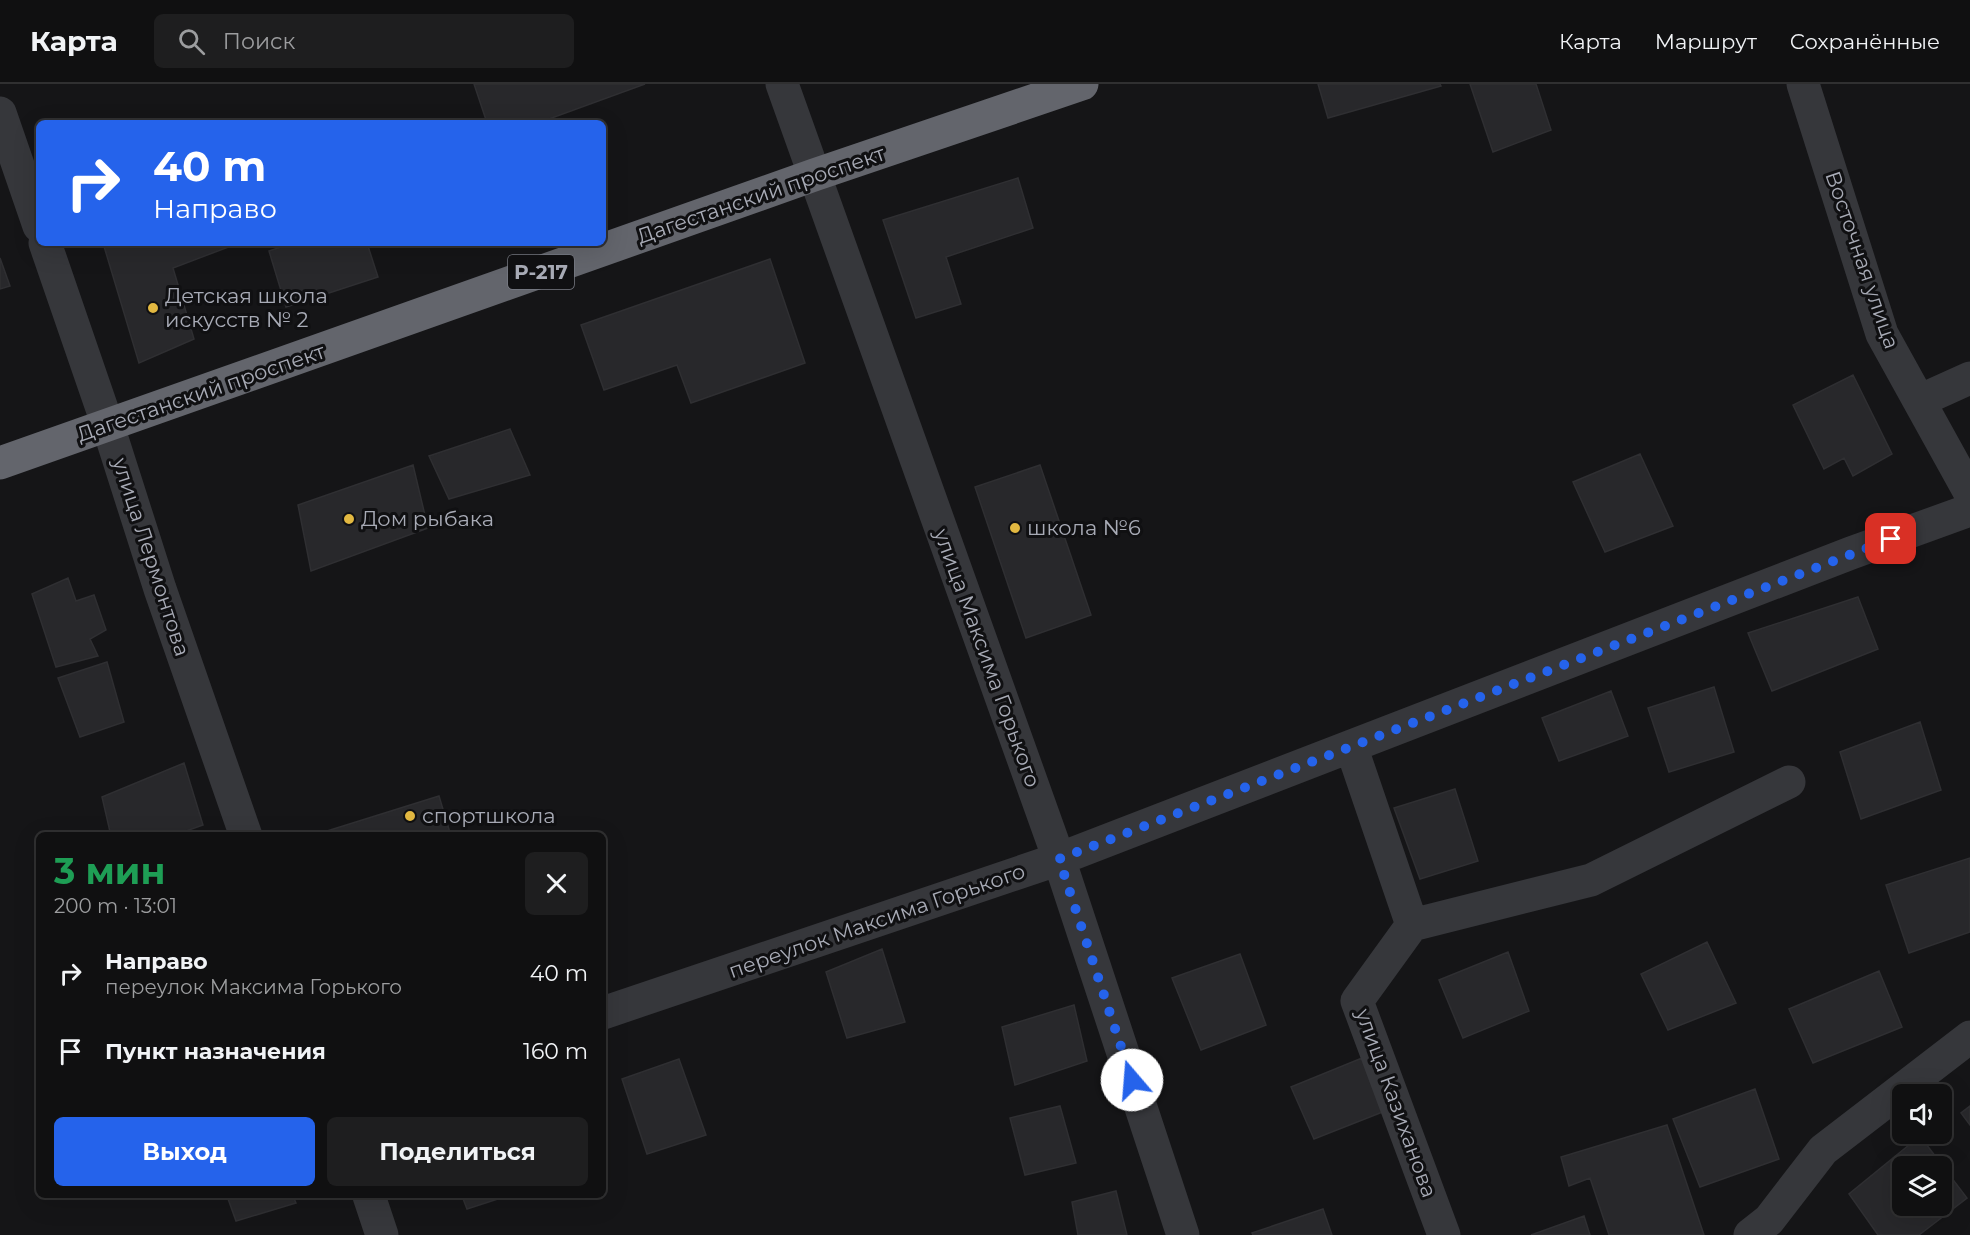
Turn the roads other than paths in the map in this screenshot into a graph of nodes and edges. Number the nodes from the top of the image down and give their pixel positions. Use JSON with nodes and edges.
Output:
{"nodes":[{"id":1,"x":782,"y":84,"type":"edge"},
{"id":2,"x":1082,"y":84,"type":"edge"},
{"id":3,"x":1803,"y":84,"type":"edge"},
{"id":4,"x":0,"y":113,"type":"edge"},
{"id":5,"x":814,"y":176,"type":"junction"},
{"id":6,"x":36,"y":217,"type":"edge"},
{"id":7,"x":46,"y":246,"type":"edge"},
{"id":8,"x":1970,"y":378,"type":"edge"},
{"id":9,"x":1919,"y":401,"type":"junction"},
{"id":10,"x":108,"y":426,"type":"junction"},
{"id":11,"x":0,"y":463,"type":"edge"},
{"id":12,"x":1970,"y":493,"type":"edge"},
{"id":13,"x":1970,"y":510,"type":"edge"},
{"id":14,"x":1351,"y":747,"type":"junction"},
{"id":15,"x":1789,"y":782,"type":"dead end"},
{"id":16,"x":245,"y":832,"type":"edge"},
{"id":17,"x":1059,"y":859,"type":"junction"},
{"id":18,"x":1412,"y":925,"type":"junction"},
{"id":19,"x":606,"y":1012,"type":"edge"},
{"id":20,"x":1970,"y":1037,"type":"edge"},
{"id":21,"x":370,"y":1198,"type":"edge"},
{"id":22,"x":382,"y":1235,"type":"edge"},
{"id":23,"x":1183,"y":1235,"type":"edge"},
{"id":24,"x":1444,"y":1235,"type":"edge"},
{"id":25,"x":1750,"y":1235,"type":"edge"}],
"edges":[{"from":1,"to":5,"type":"street","name":"улица Максима Горького"},
{"from":2,"to":5,"type":"highway","name":"Дагестанский проспект","number":"Р-217"},
{"from":3,"to":9,"type":"street","name":"Восточная улица"},
{"from":4,"to":6,"type":"street"},
{"from":5,"to":10,"type":"highway","name":"Дагестанский проспект","number":"Р-217"},
{"from":5,"to":17,"type":"street","name":"улица Максима Горького"},
{"from":7,"to":10,"type":"street","name":"улица Лермонтова"},
{"from":8,"to":9,"type":"street"},
{"from":9,"to":12,"type":"street","name":"Восточная улица"},
{"from":10,"to":11,"type":"highway","name":"Дагестанский проспект","number":"Р-217"},
{"from":10,"to":16,"type":"street","name":"улица Лермонтова"},
{"from":13,"to":14,"type":"street","name":"переулок Максима Горького"},
{"from":14,"to":17,"type":"street","name":"переулок Максима Горького"},
{"from":14,"to":18,"type":"street"},
{"from":15,"to":18,"type":"street"},
{"from":17,"to":19,"type":"street","name":"переулок Максима Горького"},
{"from":17,"to":23,"type":"street","name":"улица Максима Горького"},
{"from":18,"to":24,"type":"street","name":"улица Казиханова"},
{"from":20,"to":25,"type":"street"},
{"from":21,"to":22,"type":"street"}]}
